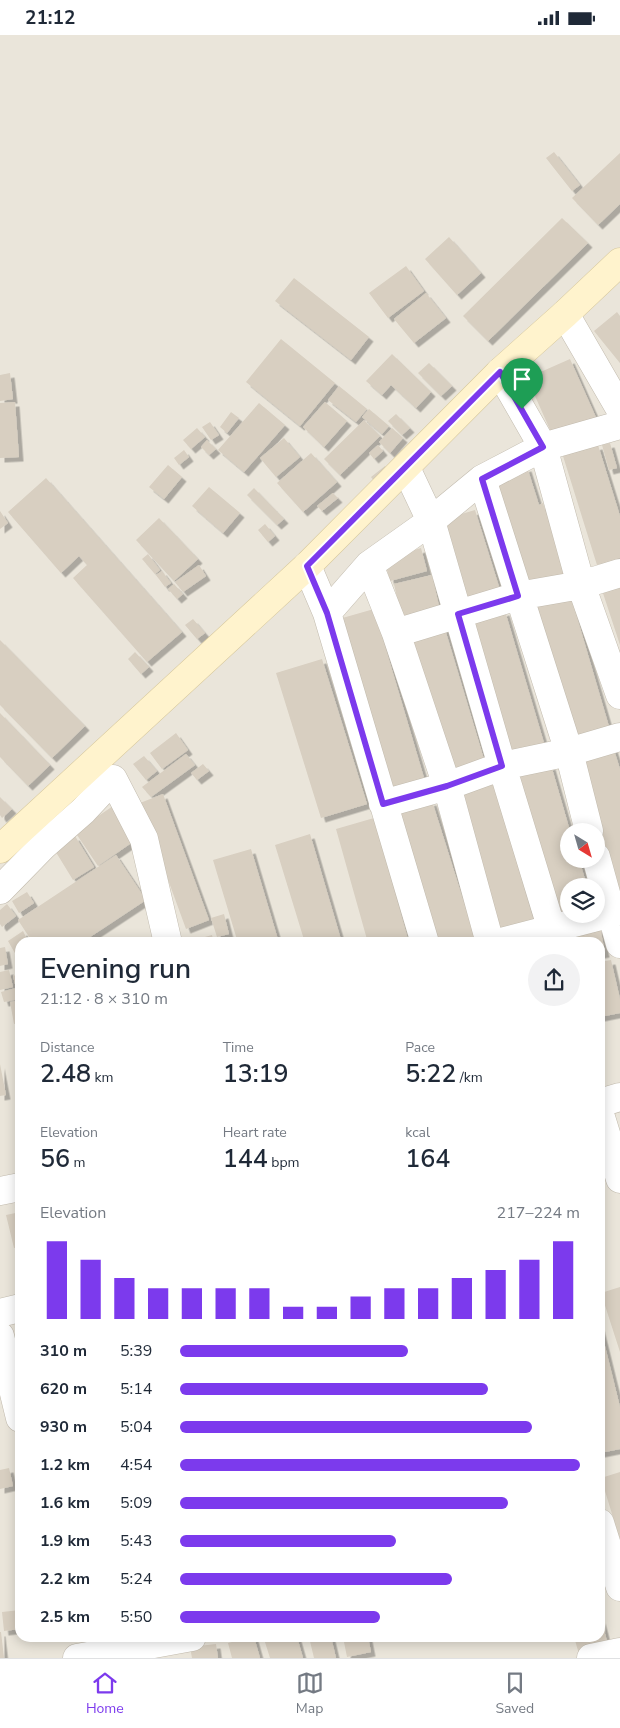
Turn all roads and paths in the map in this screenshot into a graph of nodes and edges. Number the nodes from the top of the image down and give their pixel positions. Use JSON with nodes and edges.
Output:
{"nodes":[{"id":1,"x":620,"y":262,"type":"edge"},
{"id":2,"x":566,"y":314,"type":"junction"},
{"id":3,"x":500,"y":372,"type":"junction"},
{"id":4,"x":620,"y":409,"type":"edge"},
{"id":5,"x":620,"y":425,"type":"edge"},
{"id":6,"x":543,"y":447,"type":"junction"},
{"id":7,"x":406,"y":468,"type":"junction"},
{"id":8,"x":482,"y":479,"type":"junction"},
{"id":9,"x":430,"y":521,"type":"junction"},
{"id":10,"x":369,"y":565,"type":"junction"},
{"id":11,"x":307,"y":566,"type":"junction"},
{"id":12,"x":620,"y":573,"type":"edge"},
{"id":13,"x":581,"y":585,"type":"junction"},
{"id":14,"x":518,"y":596,"type":"junction"},
{"id":15,"x":327,"y":613,"type":"junction"},
{"id":16,"x":458,"y":614,"type":"junction"},
{"id":17,"x":396,"y":633,"type":"junction"},
{"id":18,"x":620,"y":695,"type":"edge"},
{"id":19,"x":620,"y":737,"type":"edge"},
{"id":20,"x":569,"y":752,"type":"junction"},
{"id":21,"x":502,"y":766,"type":"junction"},
{"id":22,"x":447,"y":786,"type":"junction"},
{"id":23,"x":383,"y":804,"type":"junction"},
{"id":24,"x":588,"y":823,"type":"edge"},
{"id":25,"x":0,"y":849,"type":"edge"},
{"id":26,"x":600,"y":868,"type":"edge"},
{"id":27,"x":0,"y":890,"type":"edge"},
{"id":28,"x":615,"y":912,"type":"edge"},
{"id":29,"x":554,"y":935,"type":"edge"},
{"id":30,"x":167,"y":937,"type":"edge"},
{"id":31,"x":423,"y":937,"type":"edge"},
{"id":32,"x":488,"y":937,"type":"edge"},
{"id":33,"x":540,"y":937,"type":"edge"},
{"id":34,"x":620,"y":944,"type":"edge"},
{"id":35,"x":620,"y":1097,"type":"edge"},
{"id":36,"x":605,"y":1102,"type":"edge"},
{"id":37,"x":605,"y":1130,"type":"edge"},
{"id":38,"x":620,"y":1179,"type":"edge"},
{"id":39,"x":15,"y":1188,"type":"edge"},
{"id":40,"x":0,"y":1191,"type":"edge"},
{"id":41,"x":15,"y":1309,"type":"edge"},
{"id":42,"x":0,"y":1313,"type":"edge"},
{"id":43,"x":1,"y":1346,"type":"edge"},
{"id":44,"x":6,"y":1387,"type":"edge"},
{"id":45,"x":15,"y":1407,"type":"edge"},
{"id":46,"x":605,"y":1539,"type":"edge"},
{"id":47,"x":620,"y":1587,"type":"edge"},
{"id":48,"x":152,"y":1642,"type":"edge"},
{"id":49,"x":80,"y":1651,"type":"edge"},
{"id":50,"x":620,"y":1652,"type":"edge"},
{"id":51,"x":591,"y":1658,"type":"edge"}],
"edges":[{"from":1,"to":2,"type":"street"},
{"from":2,"to":3,"type":"street"},
{"from":2,"to":4,"type":"street"},
{"from":3,"to":6,"type":"street"},
{"from":3,"to":7,"type":"street"},
{"from":5,"to":6,"type":"street"},
{"from":6,"to":8,"type":"street"},
{"from":6,"to":13,"type":"street"},
{"from":7,"to":9,"type":"street"},
{"from":7,"to":11,"type":"street"},
{"from":8,"to":9,"type":"street"},
{"from":8,"to":14,"type":"street"},
{"from":9,"to":10,"type":"street"},
{"from":9,"to":16,"type":"street"},
{"from":10,"to":15,"type":"street"},
{"from":10,"to":17,"type":"street"},
{"from":11,"to":15,"type":"street"},
{"from":11,"to":25,"type":"street"},
{"from":12,"to":13,"type":"street"},
{"from":13,"to":14,"type":"street"},
{"from":13,"to":18,"type":"street"},
{"from":14,"to":16,"type":"street"},
{"from":14,"to":20,"type":"street"},
{"from":15,"to":23,"type":"street"},
{"from":16,"to":17,"type":"street"},
{"from":16,"to":21,"type":"street"},
{"from":17,"to":22,"type":"street"},
{"from":19,"to":20,"type":"street"},
{"from":20,"to":21,"type":"street"},
{"from":20,"to":24,"type":"street"},
{"from":21,"to":22,"type":"street"},
{"from":21,"to":29,"type":"street"},
{"from":22,"to":23,"type":"street"},
{"from":22,"to":32,"type":"street"},
{"from":23,"to":31,"type":"street"},
{"from":26,"to":28,"type":"street"},
{"from":27,"to":30,"type":"street"},
{"from":28,"to":29,"type":"street"},
{"from":28,"to":34,"type":"street"},
{"from":29,"to":33,"type":"street"},
{"from":35,"to":36,"type":"street"},
{"from":37,"to":38,"type":"street"},
{"from":39,"to":40,"type":"street"},
{"from":41,"to":42,"type":"street"},
{"from":43,"to":44,"type":"street"},
{"from":44,"to":45,"type":"street"},
{"from":46,"to":47,"type":"street"},
{"from":48,"to":49,"type":"street"},
{"from":50,"to":51,"type":"street"}]}
